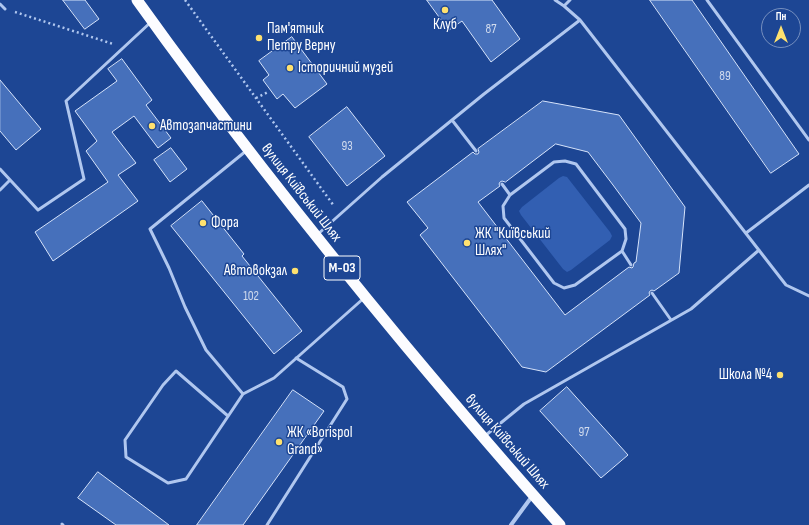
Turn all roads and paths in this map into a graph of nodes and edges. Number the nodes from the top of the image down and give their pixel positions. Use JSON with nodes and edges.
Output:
{"nodes":[{"id":1,"x":137,"y":0,"type":"edge"},
{"id":2,"x":185,"y":0,"type":"edge"},
{"id":3,"x":555,"y":0,"type":"edge"},
{"id":4,"x":570,"y":0,"type":"edge"},
{"id":5,"x":707,"y":0,"type":"edge"},
{"id":6,"x":0,"y":4,"type":"edge"},
{"id":7,"x":564,"y":6,"type":"junction"},
{"id":8,"x":5,"y":9,"type":"joint"},
{"id":9,"x":152,"y":20,"type":"junction"},
{"id":10,"x":580,"y":20,"type":"junction"},
{"id":11,"x":123,"y":47,"type":"junction"},
{"id":12,"x":268,"y":92,"type":"dead end"},
{"id":13,"x":256,"y":98,"type":"junction"},
{"id":14,"x":452,"y":120,"type":"junction"},
{"id":15,"x":809,"y":140,"type":"edge"},
{"id":16,"x":248,"y":150,"type":"junction"},
{"id":17,"x":476,"y":151,"type":"dead end"},
{"id":18,"x":0,"y":170,"type":"edge"},
{"id":19,"x":10,"y":180,"type":"junction"},
{"id":20,"x":502,"y":184,"type":"dead end"},
{"id":21,"x":809,"y":185,"type":"edge"},
{"id":22,"x":0,"y":190,"type":"edge"},
{"id":23,"x":510,"y":195,"type":"junction"},
{"id":24,"x":340,"y":214,"type":"junction"},
{"id":25,"x":746,"y":233,"type":"junction"},
{"id":26,"x":316,"y":236,"type":"junction"},
{"id":27,"x":759,"y":250,"type":"junction"},
{"id":28,"x":622,"y":251,"type":"junction"},
{"id":29,"x":631,"y":265,"type":"dead end"},
{"id":30,"x":652,"y":293,"type":"dead end"},
{"id":31,"x":809,"y":296,"type":"edge"},
{"id":32,"x":365,"y":297,"type":"junction"},
{"id":33,"x":671,"y":320,"type":"junction"},
{"id":34,"x":296,"y":358,"type":"junction"},
{"id":35,"x":243,"y":394,"type":"junction"},
{"id":36,"x":228,"y":416,"type":"junction"},
{"id":37,"x":483,"y":438,"type":"junction"},
{"id":38,"x":533,"y":495,"type":"junction"},
{"id":39,"x":267,"y":525,"type":"edge"},
{"id":40,"x":511,"y":525,"type":"edge"},
{"id":41,"x":560,"y":525,"type":"edge"}],
"edges":[{"from":1,"to":9,"type":"highway","name":"вулиця Київський Шлях","number":"М-03"},
{"from":2,"to":13,"type":"path"},
{"from":3,"to":7,"type":"lane"},
{"from":4,"to":7,"type":"lane"},
{"from":5,"to":15,"type":"lane"},
{"from":6,"to":8,"type":"lane"},
{"from":7,"to":10,"type":"lane"},
{"from":8,"to":11,"type":"path"},
{"from":9,"to":11,"type":"lane"},
{"from":9,"to":16,"type":"highway","name":"вулиця Київський Шлях","number":"М-03"},
{"from":10,"to":14,"type":"lane"},
{"from":10,"to":25,"type":"lane"},
{"from":11,"to":19,"type":"lane"},
{"from":12,"to":13,"type":"path"},
{"from":13,"to":24,"type":"path"},
{"from":14,"to":17,"type":"lane"},
{"from":14,"to":24,"type":"lane"},
{"from":16,"to":26,"type":"highway","name":"вулиця Київський Шлях","number":"М-03"},
{"from":16,"to":35,"type":"lane"},
{"from":18,"to":19,"type":"lane"},
{"from":19,"to":22,"type":"lane"},
{"from":20,"to":23,"type":"lane"},
{"from":21,"to":25,"type":"lane"},
{"from":23,"to":28,"type":"lane"},
{"from":23,"to":28,"type":"lane"},
{"from":24,"to":26,"type":"lane"},
{"from":25,"to":27,"type":"lane"},
{"from":26,"to":32,"type":"highway","name":"вулиця Київський Шлях","number":"М-03"},
{"from":27,"to":31,"type":"lane"},
{"from":27,"to":33,"type":"lane"},
{"from":28,"to":29,"type":"lane"},
{"from":30,"to":33,"type":"lane"},
{"from":32,"to":34,"type":"lane"},
{"from":32,"to":37,"type":"highway","name":"вулиця Київський Шлях","number":"М-03"},
{"from":33,"to":37,"type":"lane"},
{"from":34,"to":35,"type":"lane"},
{"from":34,"to":39,"type":"lane"},
{"from":35,"to":36,"type":"lane"},
{"from":36,"to":36,"type":"lane"},
{"from":37,"to":38,"type":"highway","name":"вулиця Київський Шлях","number":"М-03"},
{"from":38,"to":40,"type":"street"},
{"from":38,"to":41,"type":"highway","name":"вулиця Київський Шлях","number":"М-03"}]}
